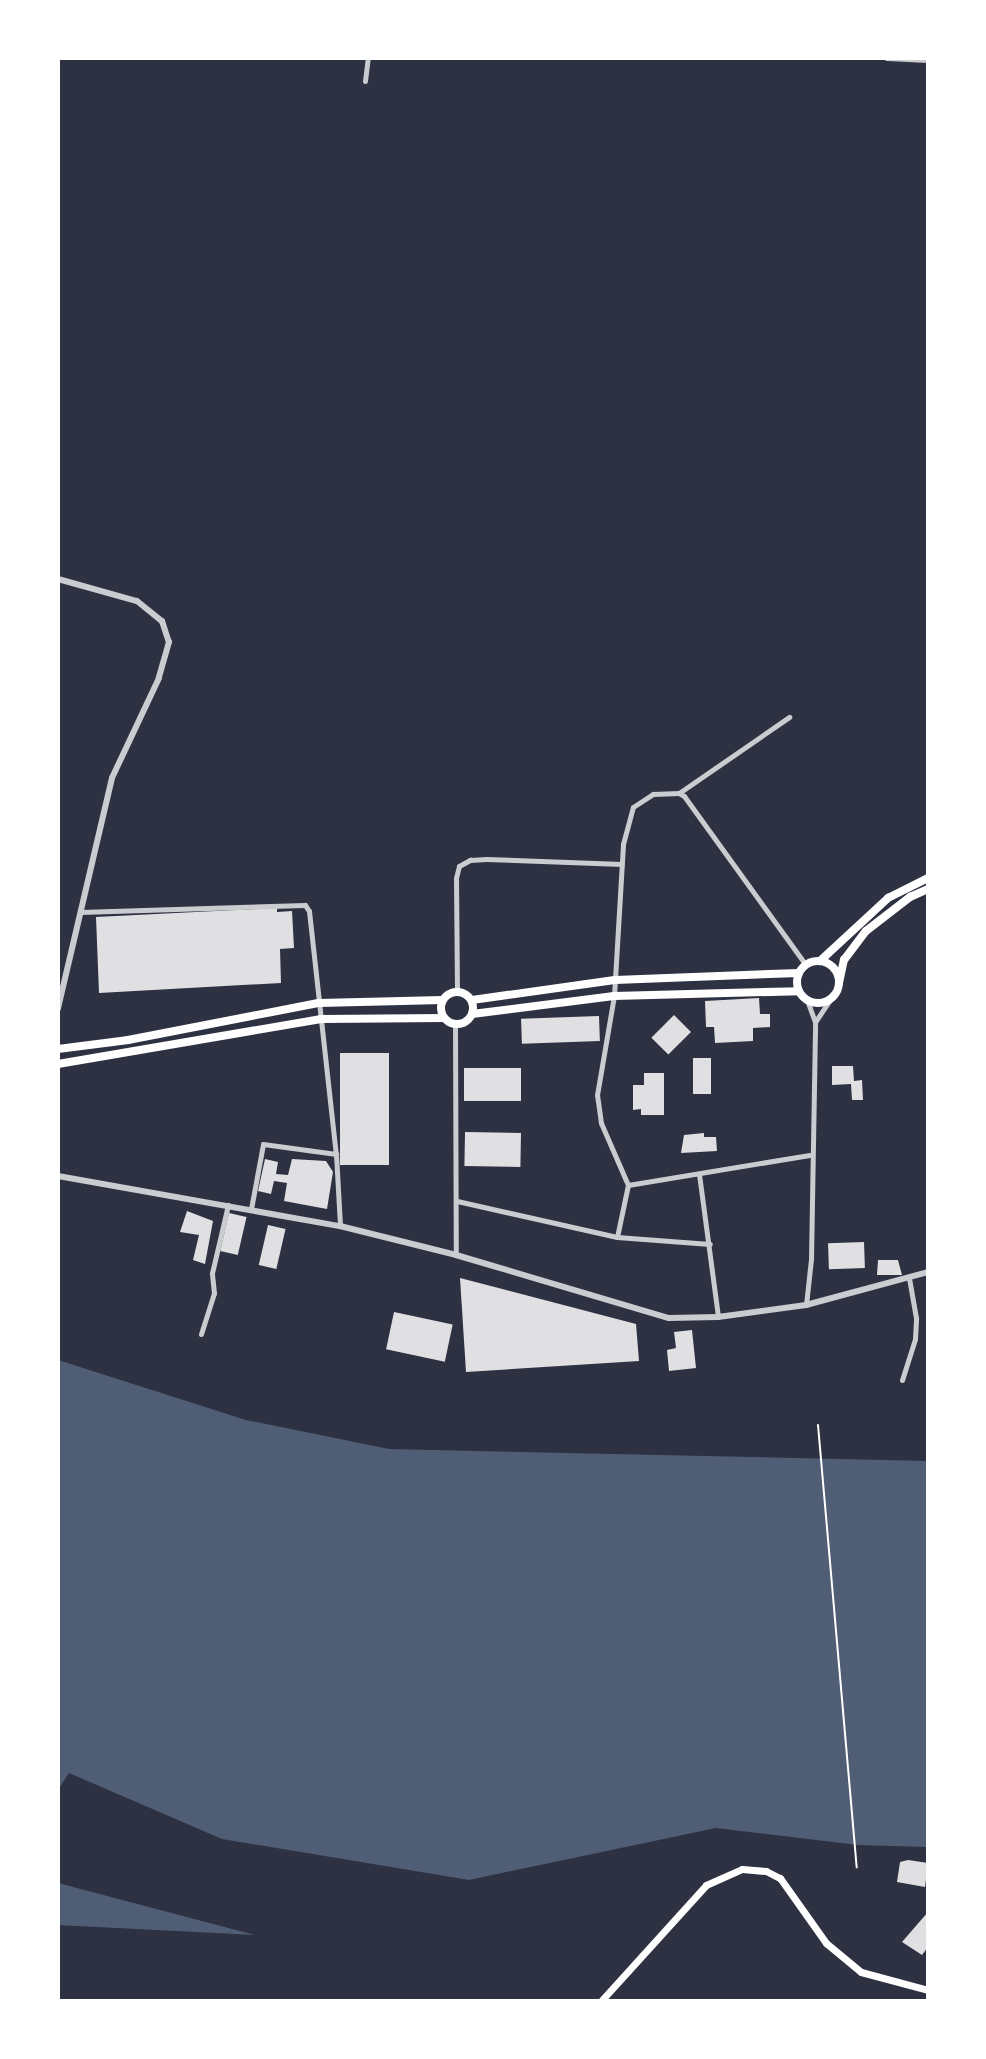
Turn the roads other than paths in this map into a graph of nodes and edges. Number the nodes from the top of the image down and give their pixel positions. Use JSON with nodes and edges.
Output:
{"nodes":[{"id":1,"x":368,"y":58,"type":"edge"},
{"id":2,"x":887,"y":58,"type":"edge"},
{"id":3,"x":928,"y":60,"type":"edge"},
{"id":4,"x":365,"y":81,"type":"dead end"},
{"id":5,"x":58,"y":579,"type":"edge"},
{"id":6,"x":789,"y":717,"type":"dead end"},
{"id":7,"x":679,"y":793,"type":"junction"},
{"id":8,"x":622,"y":864,"type":"junction"},
{"id":9,"x":928,"y":878,"type":"edge"},
{"id":10,"x":928,"y":889,"type":"edge"},
{"id":11,"x":80,"y":912,"type":"junction"},
{"id":12,"x":820,"y":961,"type":"junction"},
{"id":13,"x":806,"y":965,"type":"junction"},
{"id":14,"x":799,"y":973,"type":"junction"},
{"id":15,"x":615,"y":980,"type":"junction"},
{"id":16,"x":839,"y":983,"type":"junction"},
{"id":17,"x":799,"y":991,"type":"junction"},
{"id":18,"x":457,"y":992,"type":"junction"},
{"id":19,"x":614,"y":996,"type":"junction"},
{"id":20,"x":832,"y":997,"type":"junction"},
{"id":21,"x":443,"y":1000,"type":"junction"},
{"id":22,"x":472,"y":1000,"type":"junction"},
{"id":23,"x":807,"y":1000,"type":"junction"},
{"id":24,"x":319,"y":1003,"type":"junction"},
{"id":25,"x":58,"y":1009,"type":"edge"},
{"id":26,"x":472,"y":1014,"type":"junction"},
{"id":27,"x":444,"y":1018,"type":"junction"},
{"id":28,"x":321,"y":1019,"type":"junction"},
{"id":29,"x":815,"y":1022,"type":"junction"},
{"id":30,"x":455,"y":1024,"type":"junction"},
{"id":31,"x":58,"y":1049,"type":"edge"},
{"id":32,"x":58,"y":1064,"type":"edge"},
{"id":33,"x":336,"y":1154,"type":"junction"},
{"id":34,"x":810,"y":1155,"type":"junction"},
{"id":35,"x":699,"y":1174,"type":"junction"},
{"id":36,"x":58,"y":1176,"type":"edge"},
{"id":37,"x":628,"y":1185,"type":"junction"},
{"id":38,"x":457,"y":1201,"type":"junction"},
{"id":39,"x":228,"y":1205,"type":"junction"},
{"id":40,"x":251,"y":1209,"type":"junction"},
{"id":41,"x":340,"y":1226,"type":"junction"},
{"id":42,"x":617,"y":1237,"type":"junction"},
{"id":43,"x":710,"y":1244,"type":"junction"},
{"id":44,"x":456,"y":1255,"type":"junction"},
{"id":45,"x":928,"y":1272,"type":"edge"},
{"id":46,"x":909,"y":1278,"type":"junction"},
{"id":47,"x":806,"y":1305,"type":"junction"},
{"id":48,"x":718,"y":1317,"type":"junction"},
{"id":49,"x":201,"y":1334,"type":"dead end"},
{"id":50,"x":902,"y":1380,"type":"dead end"},
{"id":51,"x":928,"y":1990,"type":"edge"},
{"id":52,"x":601,"y":2001,"type":"edge"}],
"edges":[{"from":1,"to":4,"type":"street"},
{"from":2,"to":3,"type":"street"},
{"from":5,"to":11,"type":"street"},
{"from":6,"to":7,"type":"street"},
{"from":7,"to":8,"type":"street"},
{"from":7,"to":13,"type":"street"},
{"from":8,"to":15,"type":"street"},
{"from":8,"to":18,"type":"street"},
{"from":9,"to":12,"type":"highway"},
{"from":10,"to":16,"type":"highway"},
{"from":11,"to":24,"type":"street"},
{"from":11,"to":25,"type":"street"},
{"from":12,"to":13,"type":"highway"},
{"from":12,"to":16,"type":"highway"},
{"from":13,"to":14,"type":"highway"},
{"from":14,"to":15,"type":"highway"},
{"from":14,"to":17,"type":"highway"},
{"from":15,"to":19,"type":"street"},
{"from":15,"to":22,"type":"highway"},
{"from":16,"to":20,"type":"highway"},
{"from":17,"to":19,"type":"highway"},
{"from":17,"to":23,"type":"highway"},
{"from":18,"to":21,"type":"highway"},
{"from":18,"to":22,"type":"highway"},
{"from":19,"to":26,"type":"highway"},
{"from":19,"to":37,"type":"street"},
{"from":20,"to":23,"type":"highway"},
{"from":20,"to":29,"type":"street"},
{"from":21,"to":24,"type":"highway"},
{"from":21,"to":27,"type":"highway"},
{"from":22,"to":26,"type":"highway"},
{"from":23,"to":29,"type":"street"},
{"from":24,"to":28,"type":"street"},
{"from":24,"to":31,"type":"highway"},
{"from":26,"to":30,"type":"highway"},
{"from":27,"to":28,"type":"highway"},
{"from":27,"to":30,"type":"highway"},
{"from":28,"to":32,"type":"highway"},
{"from":28,"to":33,"type":"street"},
{"from":29,"to":34,"type":"street"},
{"from":30,"to":38,"type":"street"},
{"from":33,"to":40,"type":"street"},
{"from":33,"to":41,"type":"street"},
{"from":34,"to":35,"type":"street"},
{"from":34,"to":47,"type":"street"},
{"from":35,"to":37,"type":"street"},
{"from":35,"to":43,"type":"street"},
{"from":36,"to":39,"type":"street"},
{"from":37,"to":42,"type":"street"},
{"from":38,"to":42,"type":"street"},
{"from":38,"to":44,"type":"street"},
{"from":39,"to":40,"type":"street"},
{"from":39,"to":49,"type":"street"},
{"from":40,"to":41,"type":"street"},
{"from":41,"to":44,"type":"street"},
{"from":42,"to":43,"type":"street"},
{"from":43,"to":48,"type":"street"},
{"from":44,"to":48,"type":"street"},
{"from":45,"to":46,"type":"street"},
{"from":46,"to":47,"type":"street"},
{"from":46,"to":50,"type":"street"},
{"from":47,"to":48,"type":"street"},
{"from":51,"to":52,"type":"main road"}]}
